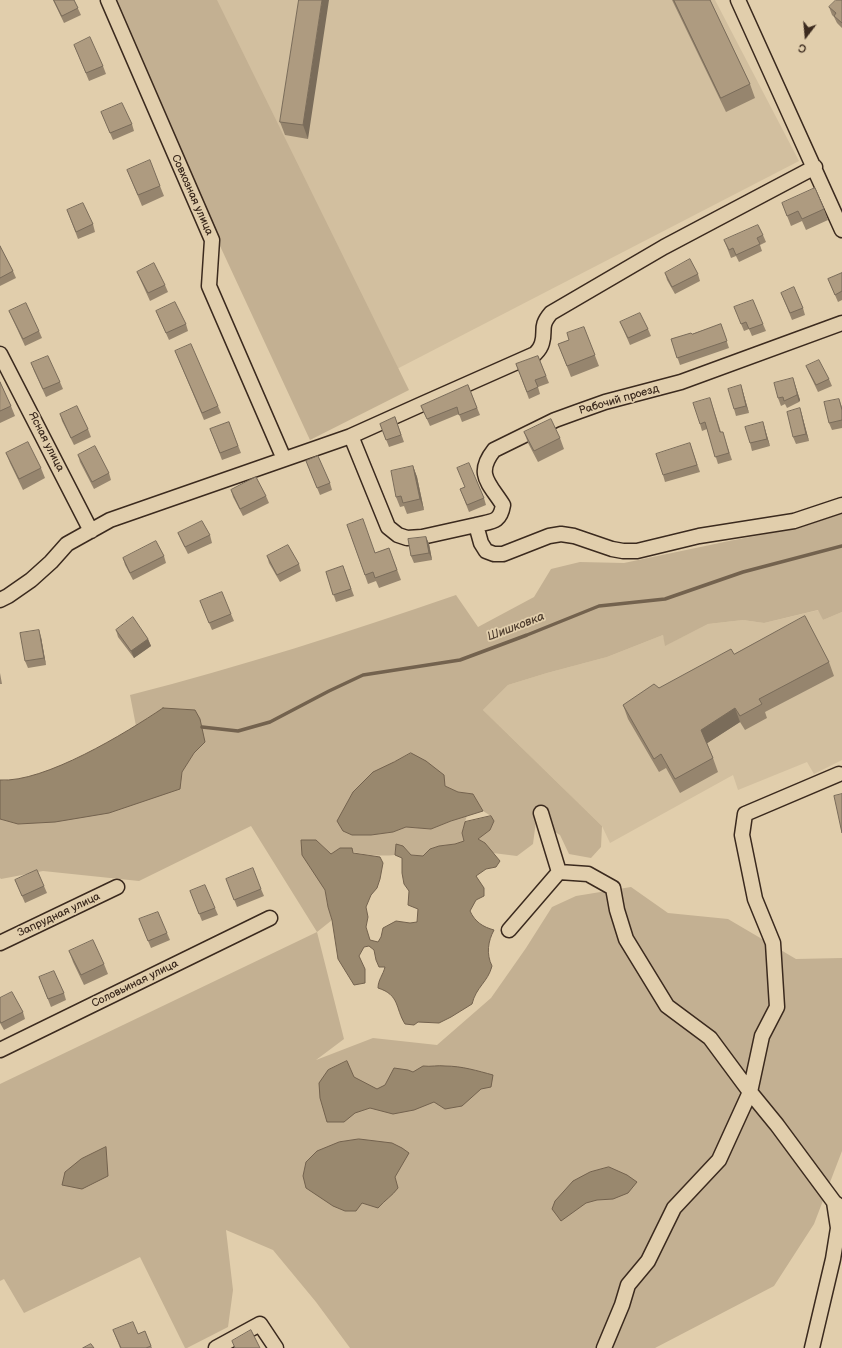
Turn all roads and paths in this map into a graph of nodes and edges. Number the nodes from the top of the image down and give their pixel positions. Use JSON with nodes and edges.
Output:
{"nodes":[{"id":1,"x":108,"y":0,"type":"edge"},
{"id":2,"x":738,"y":0,"type":"edge"},
{"id":3,"x":815,"y":167,"type":"junction"},
{"id":4,"x":842,"y":230,"type":"edge"},
{"id":5,"x":842,"y":323,"type":"edge"},
{"id":6,"x":0,"y":354,"type":"edge"},
{"id":7,"x":351,"y":436,"type":"junction"},
{"id":8,"x":284,"y":459,"type":"junction"},
{"id":9,"x":842,"y":505,"type":"edge"},
{"id":10,"x":476,"y":525,"type":"junction"},
{"id":11,"x":91,"y":530,"type":"junction"},
{"id":12,"x":0,"y":600,"type":"edge"},
{"id":13,"x":839,"y":774,"type":"dead end"},
{"id":14,"x":541,"y":813,"type":"dead end"},
{"id":15,"x":559,"y":872,"type":"junction"},
{"id":16,"x":117,"y":887,"type":"dead end"},
{"id":17,"x":270,"y":918,"type":"dead end"},
{"id":18,"x":508,"y":930,"type":"dead end"},
{"id":19,"x":0,"y":943,"type":"edge"},
{"id":20,"x":0,"y":1050,"type":"edge"},
{"id":21,"x":750,"y":1092,"type":"junction"},
{"id":22,"x":839,"y":1202,"type":"edge"},
{"id":23,"x":216,"y":1348,"type":"edge"},
{"id":24,"x":276,"y":1348,"type":"edge"},
{"id":25,"x":604,"y":1348,"type":"edge"},
{"id":26,"x":812,"y":1348,"type":"edge"}],
"edges":[{"from":1,"to":8,"type":"street","name":"Совхозная улица"},
{"from":2,"to":3,"type":"street"},
{"from":3,"to":4,"type":"street"},
{"from":3,"to":7,"type":"street"},
{"from":5,"to":10,"type":"street","name":"Рабочий проезд"},
{"from":6,"to":11,"type":"street","name":"Ясная улица"},
{"from":7,"to":8,"type":"street"},
{"from":7,"to":10,"type":"street"},
{"from":8,"to":11,"type":"street"},
{"from":9,"to":10,"type":"street"},
{"from":11,"to":12,"type":"street"},
{"from":13,"to":21,"type":"street"},
{"from":14,"to":15,"type":"street"},
{"from":15,"to":18,"type":"street"},
{"from":15,"to":21,"type":"street"},
{"from":16,"to":19,"type":"street","name":"Запрудная улица"},
{"from":17,"to":20,"type":"street","name":"Соловьиная улица"},
{"from":21,"to":22,"type":"street"},
{"from":21,"to":25,"type":"street"},
{"from":22,"to":26,"type":"street"},
{"from":23,"to":24,"type":"street"}]}
